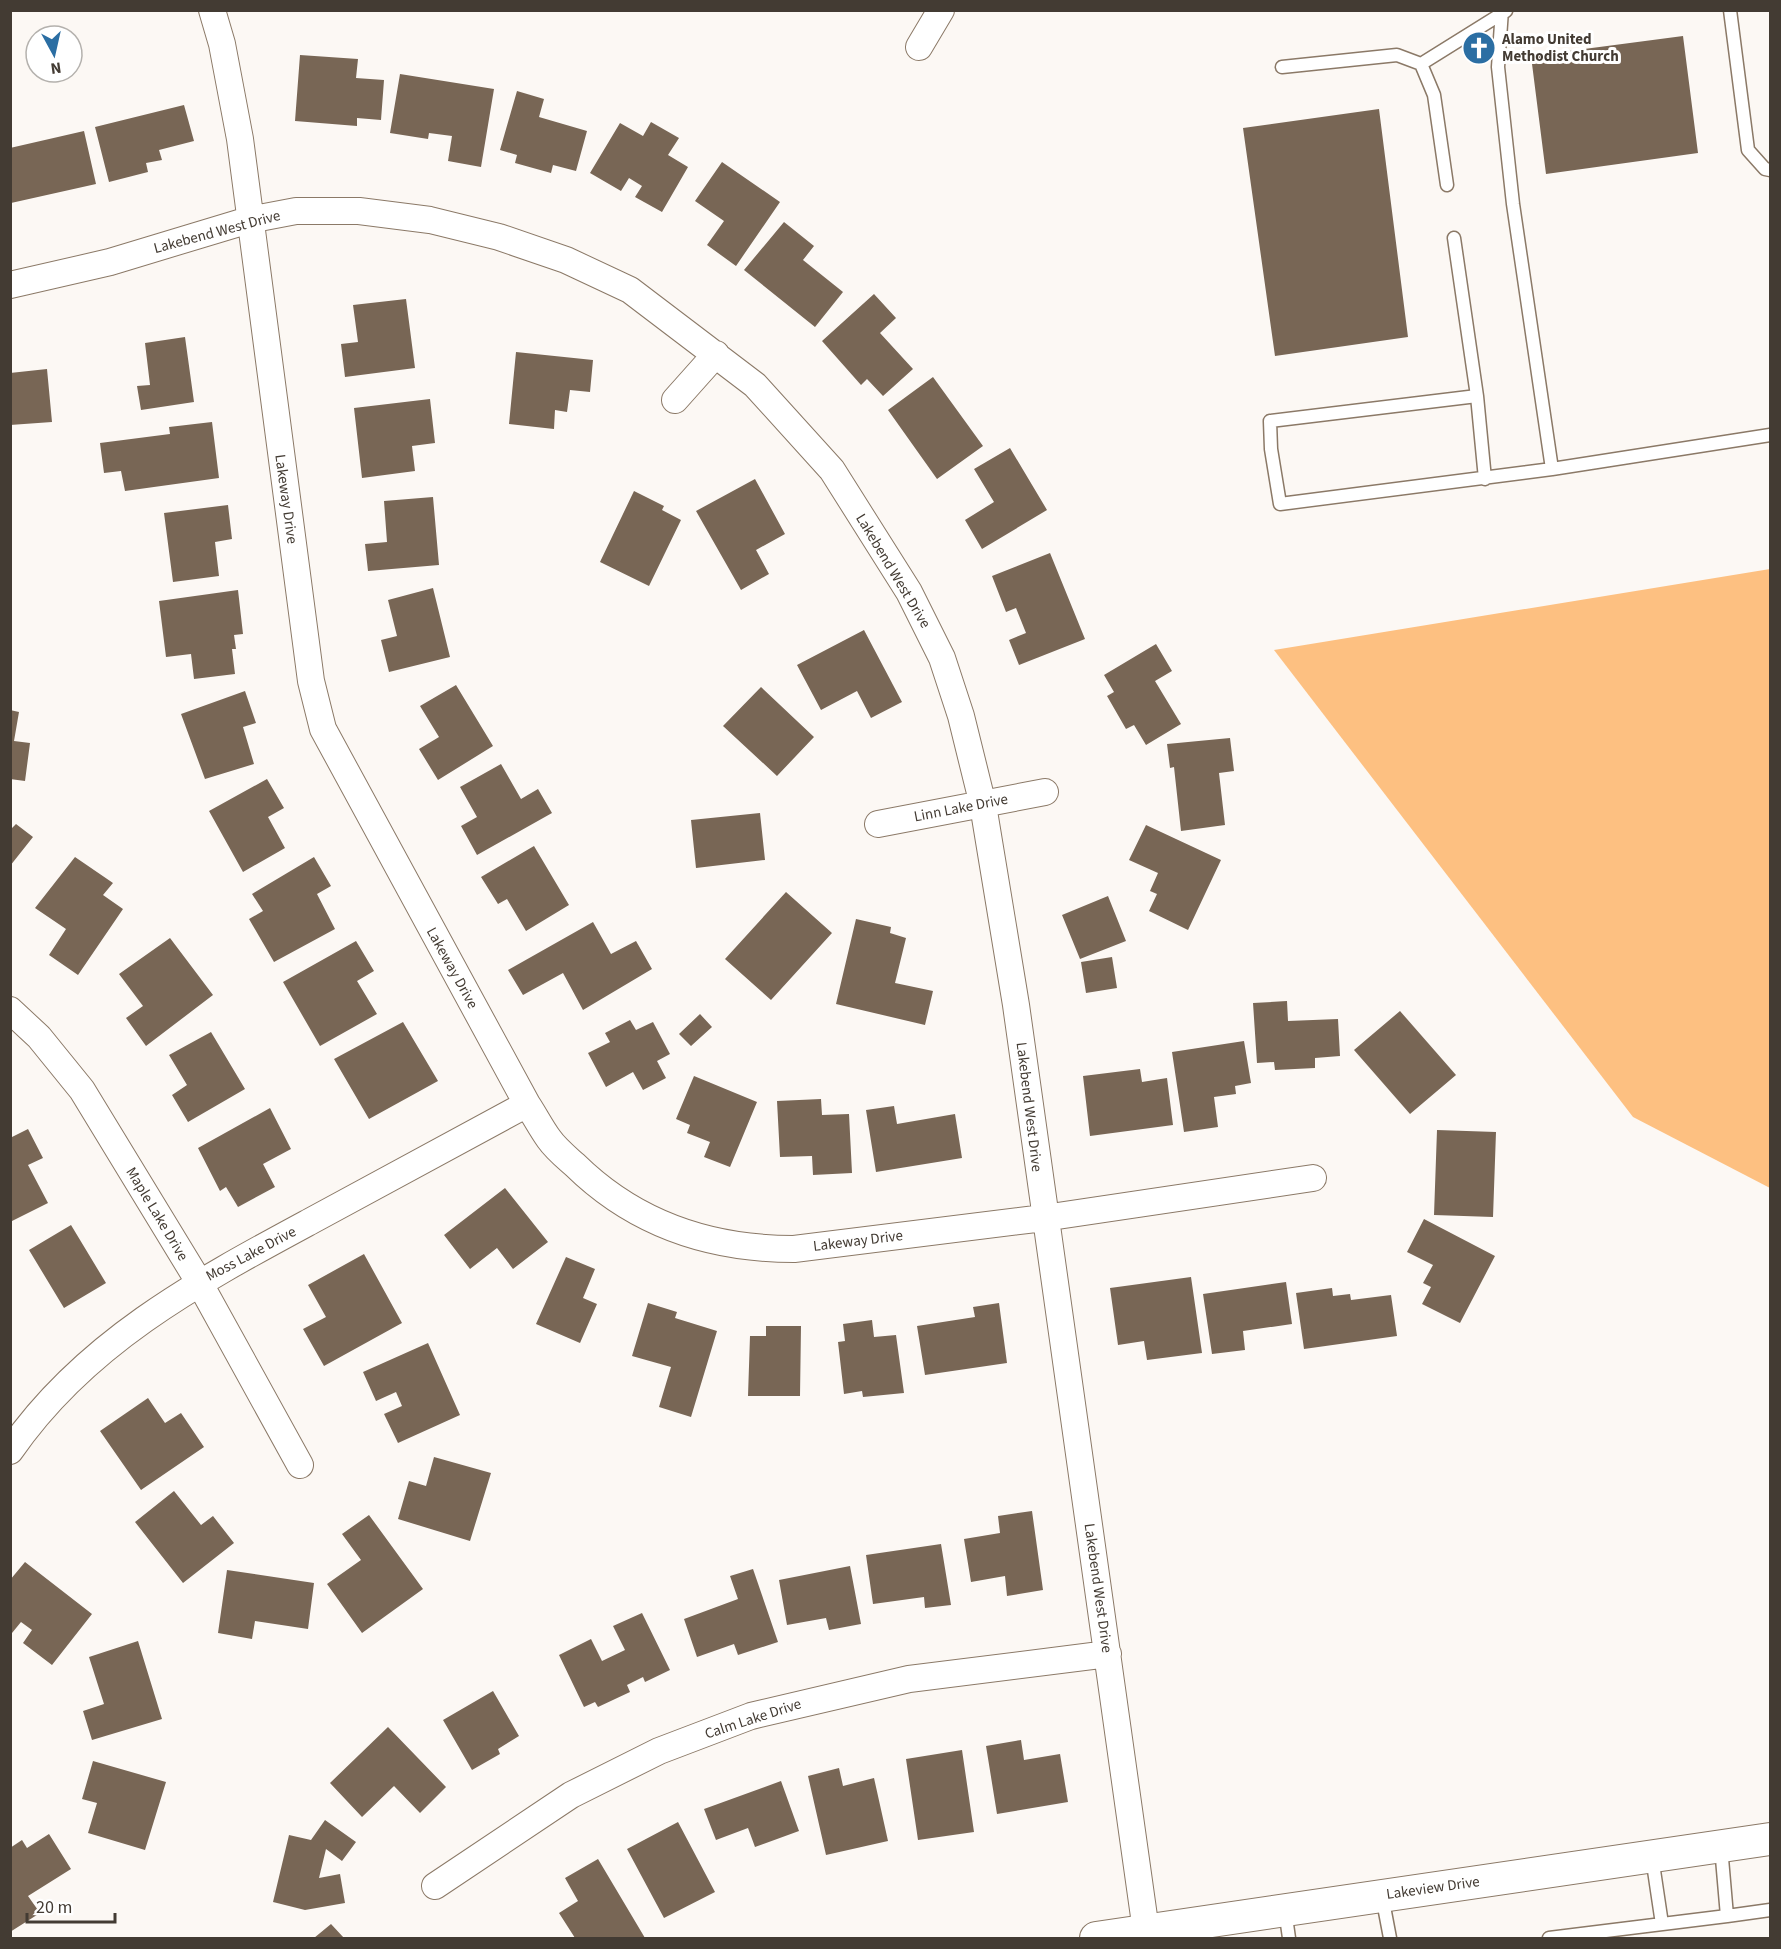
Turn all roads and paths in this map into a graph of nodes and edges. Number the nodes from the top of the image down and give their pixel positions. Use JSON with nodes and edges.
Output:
{"nodes":[{"id":1,"x":212,"y":10,"type":"edge"},
{"id":2,"x":941,"y":10,"type":"edge"},
{"id":3,"x":1507,"y":10,"type":"edge"},
{"id":4,"x":1730,"y":10,"type":"edge"},
{"id":5,"x":1502,"y":11,"type":"edge"},
{"id":6,"x":919,"y":47,"type":"dead end"},
{"id":7,"x":1421,"y":64,"type":"junction"},
{"id":8,"x":1282,"y":67,"type":"dead end"},
{"id":9,"x":1770,"y":170,"type":"edge"},
{"id":10,"x":1447,"y":185,"type":"dead end"},
{"id":11,"x":249,"y":220,"type":"junction"},
{"id":12,"x":1454,"y":238,"type":"dead end"},
{"id":13,"x":10,"y":285,"type":"edge"},
{"id":14,"x":716,"y":354,"type":"junction"},
{"id":15,"x":1477,"y":396,"type":"junction"},
{"id":16,"x":675,"y":400,"type":"dead end"},
{"id":17,"x":1770,"y":435,"type":"edge"},
{"id":18,"x":1552,"y":469,"type":"junction"},
{"id":19,"x":1485,"y":478,"type":"junction"},
{"id":20,"x":1045,"y":792,"type":"dead end"},
{"id":21,"x":982,"y":806,"type":"junction"},
{"id":22,"x":878,"y":824,"type":"dead end"},
{"id":23,"x":10,"y":1010,"type":"edge"},
{"id":24,"x":527,"y":1104,"type":"junction"},
{"id":25,"x":1312,"y":1178,"type":"dead end"},
{"id":26,"x":1044,"y":1218,"type":"junction"},
{"id":27,"x":199,"y":1282,"type":"junction"},
{"id":28,"x":10,"y":1451,"type":"edge"},
{"id":29,"x":300,"y":1464,"type":"dead end"},
{"id":30,"x":1108,"y":1654,"type":"junction"},
{"id":31,"x":1770,"y":1839,"type":"edge"},
{"id":32,"x":1721,"y":1846,"type":"junction"},
{"id":33,"x":1652,"y":1856,"type":"junction"},
{"id":34,"x":435,"y":1886,"type":"dead end"},
{"id":35,"x":1382,"y":1895,"type":"junction"},
{"id":36,"x":1770,"y":1910,"type":"edge"},
{"id":37,"x":1727,"y":1916,"type":"junction"},
{"id":38,"x":1287,"y":1924,"type":"edge"},
{"id":39,"x":1662,"y":1924,"type":"junction"},
{"id":40,"x":1146,"y":1934,"type":"edge"},
{"id":41,"x":1096,"y":1938,"type":"edge"},
{"id":42,"x":1390,"y":1938,"type":"edge"},
{"id":43,"x":1549,"y":1938,"type":"edge"}],
"edges":[{"from":1,"to":11,"type":"street","name":"Lakeway Drive"},
{"from":2,"to":6,"type":"street"},
{"from":3,"to":5,"type":"lane"},
{"from":4,"to":9,"type":"lane"},
{"from":5,"to":7,"type":"lane"},
{"from":5,"to":18,"type":"lane"},
{"from":7,"to":8,"type":"lane"},
{"from":7,"to":10,"type":"lane"},
{"from":11,"to":13,"type":"street","name":"Lakebend West Drive"},
{"from":11,"to":14,"type":"street","name":"Lakebend West Drive"},
{"from":11,"to":24,"type":"street","name":"Lakeway Drive"},
{"from":12,"to":15,"type":"lane"},
{"from":14,"to":16,"type":"street"},
{"from":14,"to":21,"type":"street","name":"Lakebend West Drive"},
{"from":15,"to":19,"type":"lane"},
{"from":15,"to":19,"type":"lane"},
{"from":17,"to":18,"type":"lane"},
{"from":18,"to":19,"type":"lane"},
{"from":20,"to":21,"type":"street","name":"Linn Lake Drive"},
{"from":21,"to":22,"type":"street","name":"Linn Lake Drive"},
{"from":21,"to":26,"type":"street","name":"Lakebend West Drive"},
{"from":23,"to":27,"type":"street","name":"Maple Lake Drive"},
{"from":24,"to":26,"type":"street","name":"Lakeway Drive"},
{"from":24,"to":27,"type":"street","name":"Moss Lake Drive"},
{"from":25,"to":26,"type":"street","name":"Lakeway Drive"},
{"from":26,"to":30,"type":"street","name":"Lakebend West Drive"},
{"from":27,"to":28,"type":"street","name":"Moss Lake Drive"},
{"from":27,"to":29,"type":"street","name":"Maple Lake Drive"},
{"from":30,"to":34,"type":"street","name":"Calm Lake Drive"},
{"from":30,"to":40,"type":"street","name":"Lakebend West Drive"},
{"from":31,"to":32,"type":"street","name":"Lakeview Drive"},
{"from":32,"to":33,"type":"street","name":"Lakeview Drive"},
{"from":32,"to":37,"type":"lane"},
{"from":33,"to":35,"type":"street","name":"Lakeview Drive"},
{"from":33,"to":39,"type":"lane"},
{"from":35,"to":38,"type":"street","name":"Lakeview Drive"},
{"from":35,"to":42,"type":"lane"},
{"from":36,"to":37,"type":"lane"},
{"from":37,"to":39,"type":"lane"},
{"from":38,"to":40,"type":"street","name":"Lakeview Drive"},
{"from":39,"to":43,"type":"lane"},
{"from":40,"to":41,"type":"street","name":"Lakeview Drive"}]}
